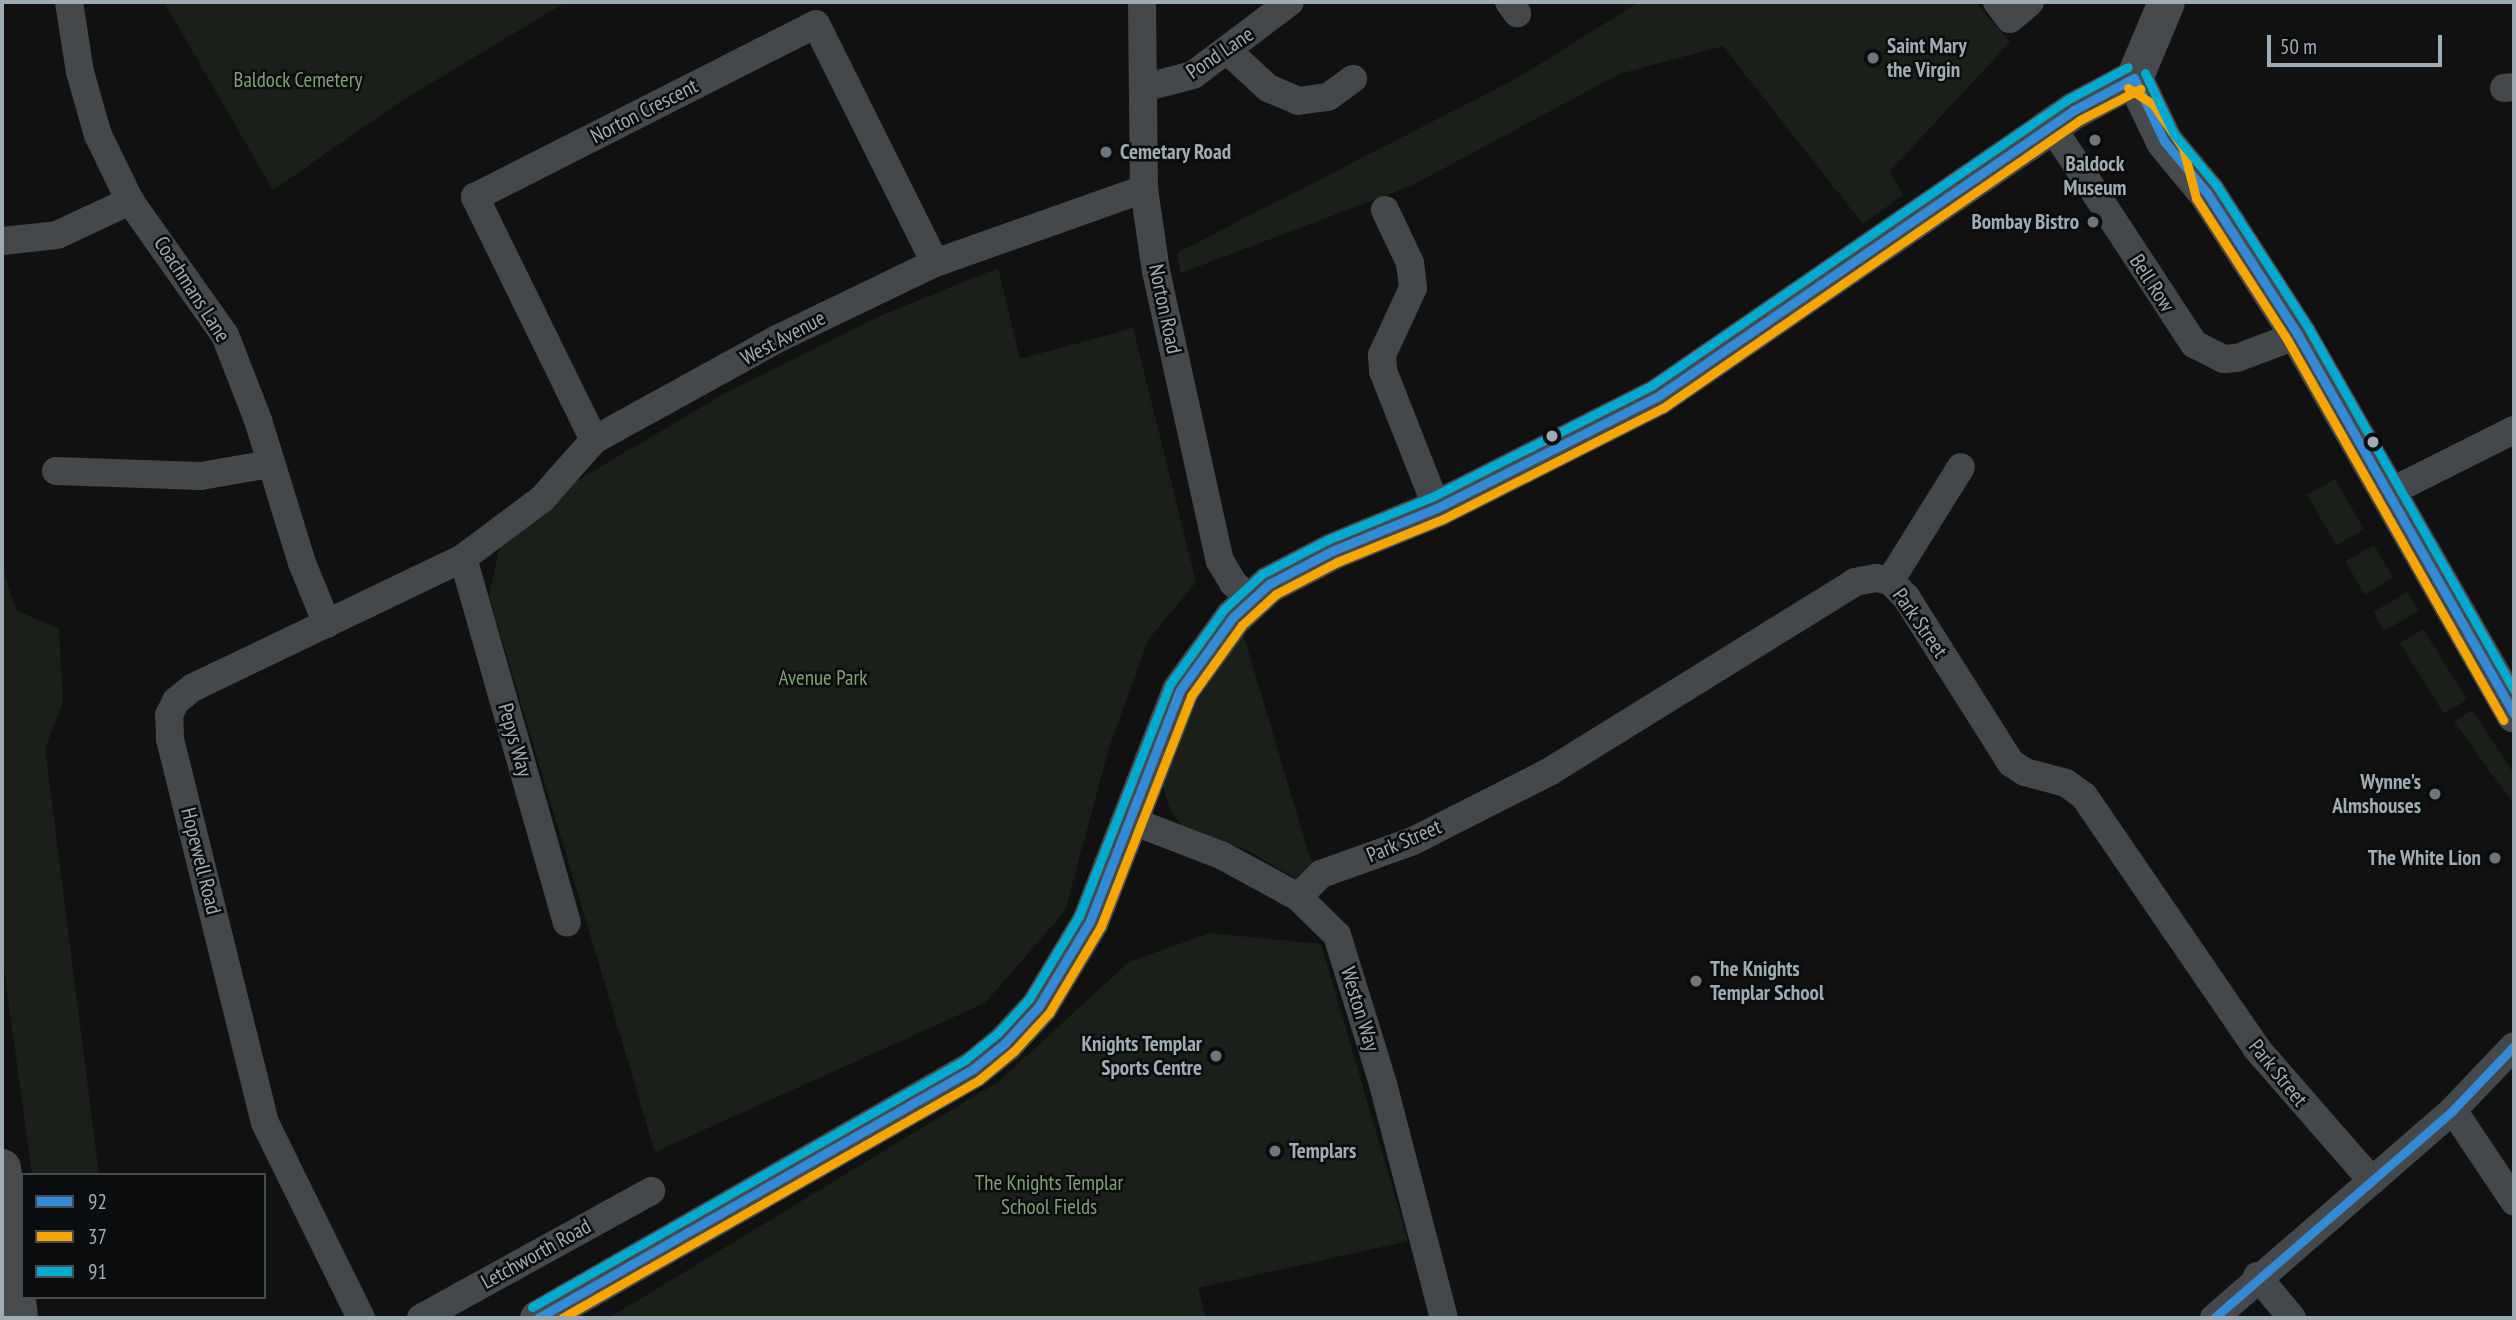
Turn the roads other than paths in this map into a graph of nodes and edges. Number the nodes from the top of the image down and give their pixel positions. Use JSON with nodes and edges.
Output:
{"nodes":[{"id":1,"x":69,"y":2,"type":"edge"},
{"id":2,"x":1142,"y":2,"type":"edge"},
{"id":3,"x":1290,"y":2,"type":"edge"},
{"id":4,"x":2166,"y":2,"type":"edge"},
{"id":5,"x":1228,"y":51,"type":"junction"},
{"id":6,"x":2134,"y":78,"type":"junction"},
{"id":7,"x":1353,"y":79,"type":"dead end"},
{"id":8,"x":1143,"y":88,"type":"junction"},
{"id":9,"x":2052,"y":127,"type":"junction"},
{"id":10,"x":1144,"y":189,"type":"junction"},
{"id":11,"x":130,"y":201,"type":"junction"},
{"id":12,"x":1385,"y":210,"type":"dead end"},
{"id":13,"x":2,"y":241,"type":"edge"},
{"id":14,"x":935,"y":262,"type":"junction"},
{"id":15,"x":2298,"y":335,"type":"junction"},
{"id":16,"x":2514,"y":430,"type":"edge"},
{"id":17,"x":594,"y":440,"type":"junction"},
{"id":18,"x":270,"y":464,"type":"junction"},
{"id":19,"x":1961,"y":467,"type":"dead end"},
{"id":20,"x":56,"y":471,"type":"dead end"},
{"id":21,"x":2388,"y":493,"type":"junction"},
{"id":22,"x":1437,"y":508,"type":"junction"},
{"id":23,"x":463,"y":558,"type":"junction"},
{"id":24,"x":1890,"y":581,"type":"junction"},
{"id":25,"x":1251,"y":600,"type":"junction"},
{"id":26,"x":327,"y":624,"type":"junction"},
{"id":27,"x":2514,"y":714,"type":"edge"},
{"id":28,"x":1127,"y":819,"type":"junction"},
{"id":29,"x":1298,"y":897,"type":"junction"},
{"id":30,"x":567,"y":922,"type":"dead end"},
{"id":31,"x":2514,"y":1046,"type":"edge"},
{"id":32,"x":2453,"y":1110,"type":"junction"},
{"id":33,"x":2,"y":1168,"type":"edge"},
{"id":34,"x":2372,"y":1181,"type":"junction"},
{"id":35,"x":651,"y":1191,"type":"dead end"},
{"id":36,"x":2514,"y":1201,"type":"edge"},
{"id":37,"x":2258,"y":1276,"type":"junction"},
{"id":38,"x":19,"y":1318,"type":"edge"},
{"id":39,"x":361,"y":1318,"type":"edge"},
{"id":40,"x":421,"y":1318,"type":"edge"},
{"id":41,"x":538,"y":1318,"type":"edge"},
{"id":42,"x":1444,"y":1318,"type":"edge"},
{"id":43,"x":2214,"y":1318,"type":"edge"},
{"id":44,"x":2292,"y":1318,"type":"edge"}],
"edges":[{"from":1,"to":11,"type":"street","name":"Coachmans Lane"},
{"from":2,"to":8,"type":"street","name":"Norton Road"},
{"from":3,"to":5,"type":"street","name":"Pond Lane"},
{"from":4,"to":6,"type":"main road"},
{"from":5,"to":7,"type":"street"},
{"from":5,"to":8,"type":"street","name":"Pond Lane"},
{"from":6,"to":9,"type":"main road"},
{"from":6,"to":15,"type":"main road"},
{"from":8,"to":10,"type":"street","name":"Norton Road"},
{"from":9,"to":15,"type":"street","name":"Bell Row"},
{"from":9,"to":22,"type":"main road"},
{"from":10,"to":14,"type":"street","name":"West Avenue"},
{"from":10,"to":25,"type":"street","name":"Norton Road"},
{"from":11,"to":13,"type":"street"},
{"from":11,"to":18,"type":"street","name":"Coachmans Lane"},
{"from":12,"to":22,"type":"street"},
{"from":14,"to":17,"type":"street","name":"West Avenue"},
{"from":14,"to":17,"type":"street","name":"Norton Crescent"},
{"from":15,"to":21,"type":"main road"},
{"from":16,"to":21,"type":"street"},
{"from":17,"to":23,"type":"street","name":"West Avenue"},
{"from":18,"to":20,"type":"street"},
{"from":18,"to":26,"type":"street","name":"Coachmans Lane"},
{"from":19,"to":24,"type":"street"},
{"from":21,"to":27,"type":"main road"},
{"from":22,"to":25,"type":"main road"},
{"from":23,"to":26,"type":"street","name":"Hopewell Road"},
{"from":23,"to":30,"type":"street","name":"Pepys Way"},
{"from":24,"to":29,"type":"street","name":"Park Street"},
{"from":24,"to":34,"type":"street","name":"Park Street"},
{"from":25,"to":28,"type":"main road"},
{"from":26,"to":39,"type":"street","name":"Hopewell Road"},
{"from":28,"to":29,"type":"street","name":"Weston Way"},
{"from":28,"to":41,"type":"main road"},
{"from":29,"to":42,"type":"street","name":"Weston Way"},
{"from":31,"to":32,"type":"street"},
{"from":32,"to":34,"type":"street"},
{"from":32,"to":36,"type":"street"},
{"from":33,"to":38,"type":"highway"},
{"from":34,"to":37,"type":"street"},
{"from":35,"to":40,"type":"street","name":"Letchworth Road"},
{"from":37,"to":43,"type":"street"},
{"from":37,"to":44,"type":"street"}]}
